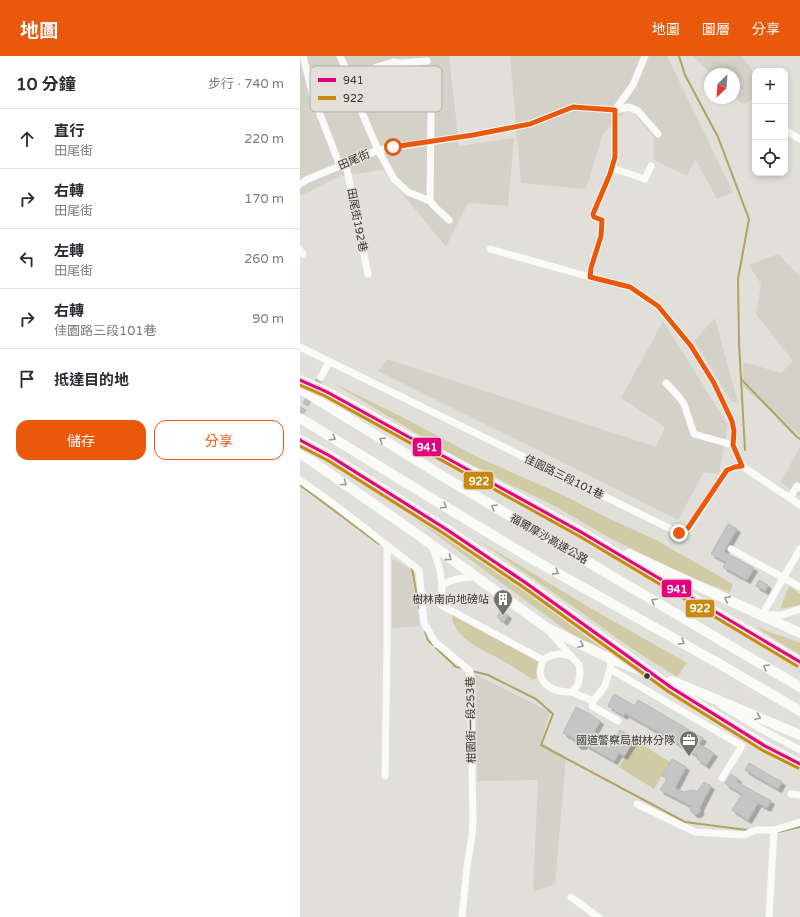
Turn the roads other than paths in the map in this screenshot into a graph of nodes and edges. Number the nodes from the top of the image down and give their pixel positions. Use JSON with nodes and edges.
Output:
{"nodes":[{"id":1,"x":302,"y":56,"type":"edge"},
{"id":2,"x":340,"y":56,"type":"edge"},
{"id":3,"x":645,"y":56,"type":"edge"},
{"id":4,"x":399,"y":60,"type":"edge"},
{"id":5,"x":427,"y":61,"type":"dead end"},
{"id":6,"x":344,"y":66,"type":"edge"},
{"id":7,"x":380,"y":66,"type":"edge"},
{"id":8,"x":310,"y":85,"type":"edge"},
{"id":9,"x":615,"y":110,"type":"junction"},
{"id":10,"x":320,"y":112,"type":"edge"},
{"id":11,"x":362,"y":112,"type":"edge"},
{"id":12,"x":431,"y":114,"type":"dead end"},
{"id":13,"x":788,"y":132,"type":"edge"},
{"id":14,"x":658,"y":134,"type":"dead end"},
{"id":15,"x":800,"y":139,"type":"edge"},
{"id":16,"x":430,"y":142,"type":"junction"},
{"id":17,"x":378,"y":150,"type":"junction"},
{"id":18,"x":343,"y":165,"type":"junction"},
{"id":19,"x":651,"y":166,"type":"dead end"},
{"id":20,"x":612,"y":168,"type":"junction"},
{"id":21,"x":300,"y":184,"type":"edge"},
{"id":22,"x":430,"y":201,"type":"junction"},
{"id":23,"x":450,"y":220,"type":"dead end"},
{"id":24,"x":490,"y":249,"type":"dead end"},
{"id":25,"x":368,"y":274,"type":"dead end"},
{"id":26,"x":590,"y":277,"type":"junction"},
{"id":27,"x":300,"y":347,"type":"edge"},
{"id":28,"x":330,"y":362,"type":"junction"},
{"id":29,"x":321,"y":377,"type":"tunnel mouth"},
{"id":30,"x":300,"y":380,"type":"edge"},
{"id":31,"x":666,"y":383,"type":"dead end"},
{"id":32,"x":300,"y":389,"type":"edge"},
{"id":33,"x":300,"y":418,"type":"edge"},
{"id":34,"x":300,"y":440,"type":"edge"},
{"id":35,"x":733,"y":445,"type":"junction"},
{"id":36,"x":300,"y":453,"type":"edge"},
{"id":37,"x":742,"y":466,"type":"junction"},
{"id":38,"x":300,"y":480,"type":"edge"},
{"id":39,"x":800,"y":488,"type":"edge"},
{"id":40,"x":790,"y":498,"type":"junction"},
{"id":41,"x":800,"y":504,"type":"edge"},
{"id":42,"x":581,"y":532,"type":"junction"},
{"id":43,"x":432,"y":545,"type":"junction"},
{"id":44,"x":387,"y":546,"type":"junction"},
{"id":45,"x":731,"y":549,"type":"dead end"},
{"id":46,"x":800,"y":549,"type":"edge"},
{"id":47,"x":475,"y":577,"type":"junction"},
{"id":48,"x":784,"y":577,"type":"junction"},
{"id":49,"x":442,"y":585,"type":"junction"},
{"id":50,"x":800,"y":587,"type":"edge"},
{"id":51,"x":800,"y":610,"type":"edge"},
{"id":52,"x":762,"y":615,"type":"junction"},
{"id":53,"x":547,"y":628,"type":"junction"},
{"id":54,"x":800,"y":633,"type":"edge"},
{"id":55,"x":572,"y":656,"type":"junction"},
{"id":56,"x":543,"y":660,"type":"junction"},
{"id":57,"x":800,"y":662,"type":"edge"},
{"id":58,"x":611,"y":664,"type":"junction"},
{"id":59,"x":800,"y":686,"type":"edge"},
{"id":60,"x":696,"y":691,"type":"junction"},
{"id":61,"x":572,"y":692,"type":"junction"},
{"id":62,"x":593,"y":701,"type":"junction"},
{"id":63,"x":800,"y":711,"type":"edge"},
{"id":64,"x":618,"y":721,"type":"dead end"},
{"id":65,"x":800,"y":735,"type":"edge"},
{"id":66,"x":800,"y":750,"type":"edge"},
{"id":67,"x":800,"y":764,"type":"edge"},
{"id":68,"x":385,"y":776,"type":"dead end"},
{"id":69,"x":722,"y":778,"type":"dead end"},
{"id":70,"x":791,"y":794,"type":"dead end"},
{"id":71,"x":800,"y":795,"type":"edge"},
{"id":72,"x":637,"y":804,"type":"dead end"},
{"id":73,"x":800,"y":822,"type":"edge"},
{"id":74,"x":774,"y":830,"type":"junction"},
{"id":75,"x":571,"y":897,"type":"dead end"},
{"id":76,"x":462,"y":917,"type":"edge"},
{"id":77,"x":598,"y":917,"type":"edge"},
{"id":78,"x":769,"y":917,"type":"edge"}],
"edges":[{"from":1,"to":8,"type":"street","name":"田尾街192巷"},
{"from":2,"to":6,"type":"street"},
{"from":3,"to":9,"type":"street"},
{"from":4,"to":5,"type":"street"},
{"from":4,"to":7,"type":"street"},
{"from":9,"to":14,"type":"street","name":"田尾街"},
{"from":9,"to":16,"type":"street","name":"田尾街"},
{"from":9,"to":20,"type":"street"},
{"from":10,"to":18,"type":"street","name":"田尾街192巷"},
{"from":11,"to":17,"type":"street"},
{"from":12,"to":16,"type":"street"},
{"from":13,"to":15,"type":"street"},
{"from":16,"to":17,"type":"street","name":"田尾街"},
{"from":16,"to":22,"type":"street"},
{"from":17,"to":18,"type":"street","name":"田尾街"},
{"from":17,"to":22,"type":"street"},
{"from":18,"to":21,"type":"street","name":"田尾街"},
{"from":18,"to":25,"type":"street","name":"田尾街192巷"},
{"from":19,"to":20,"type":"street"},
{"from":20,"to":26,"type":"street"},
{"from":22,"to":23,"type":"street"},
{"from":24,"to":26,"type":"street"},
{"from":26,"to":35,"type":"street"},
{"from":27,"to":28,"type":"street","name":"佳園路三段101巷"},
{"from":28,"to":29,"type":"street"},
{"from":28,"to":37,"type":"street","name":"佳園路三段101巷"},
{"from":30,"to":42,"type":"highway"},
{"from":31,"to":35,"type":"street"},
{"from":59,"to":32,"type":"highway","name":"福爾摩沙高速公路","one_way":true},
{"from":33,"to":63,"type":"highway","one_way":true},
{"from":34,"to":67,"type":"highway"},
{"from":35,"to":37,"type":"street"},
{"from":36,"to":43,"type":"highway","one_way":true},
{"from":37,"to":40,"type":"street"},
{"from":38,"to":44,"type":"street","name":"柑園街一段253巷"},
{"from":39,"to":40,"type":"street"},
{"from":40,"to":41,"type":"street"},
{"from":52,"to":42,"type":"highway","one_way":true},
{"from":42,"to":57,"type":"highway"},
{"from":43,"to":47,"type":"highway","one_way":true},
{"from":43,"to":49,"type":"street"},
{"from":44,"to":68,"type":"street"},
{"from":44,"to":76,"type":"street","name":"柑園街一段253巷"},
{"from":45,"to":48,"type":"street"},
{"from":46,"to":48,"type":"street"},
{"from":47,"to":49,"type":"street"},
{"from":47,"to":53,"type":"highway"},
{"from":48,"to":50,"type":"street"},
{"from":48,"to":52,"type":"street"},
{"from":49,"to":56,"type":"street"},
{"from":51,"to":52,"type":"street"},
{"from":52,"to":54,"type":"highway"},
{"from":53,"to":55,"type":"street"},
{"from":53,"to":58,"type":"highway","one_way":true},
{"from":55,"to":56,"type":"street"},
{"from":55,"to":61,"type":"street"},
{"from":56,"to":61,"type":"street"},
{"from":58,"to":60,"type":"highway"},
{"from":58,"to":62,"type":"street"},
{"from":58,"to":69,"type":"street"},
{"from":60,"to":65,"type":"highway","one_way":true},
{"from":60,"to":66,"type":"street"},
{"from":61,"to":62,"type":"street"},
{"from":62,"to":64,"type":"street"},
{"from":70,"to":71,"type":"street"},
{"from":72,"to":74,"type":"street"},
{"from":73,"to":74,"type":"street"},
{"from":74,"to":78,"type":"street"},
{"from":75,"to":77,"type":"street"}]}
